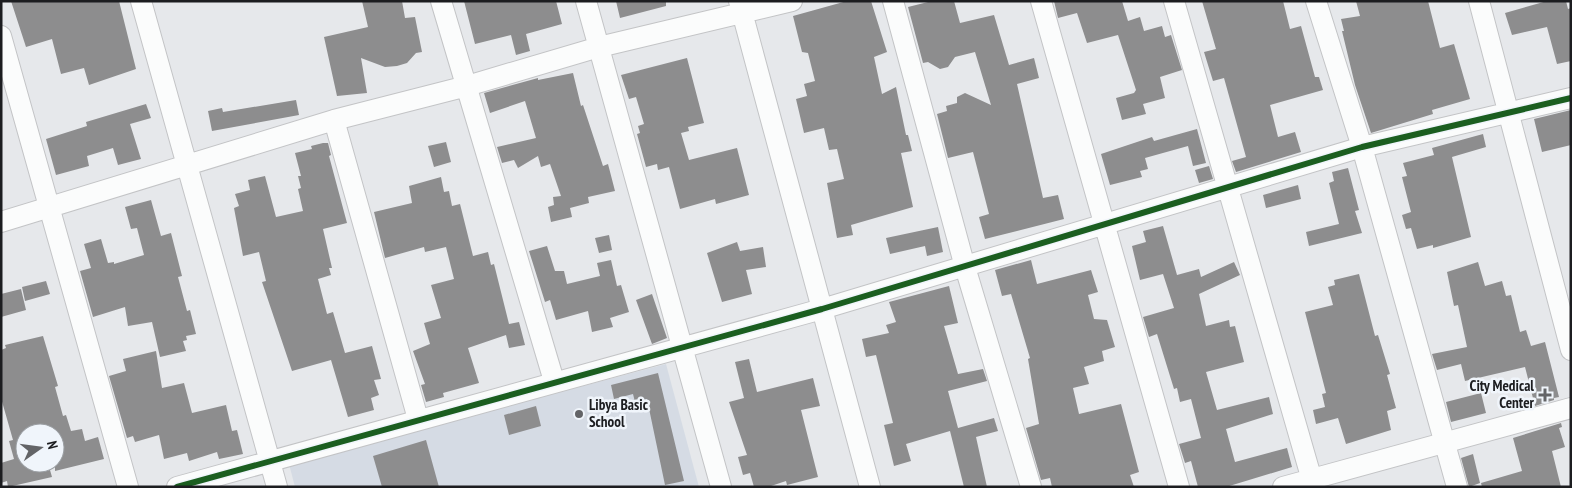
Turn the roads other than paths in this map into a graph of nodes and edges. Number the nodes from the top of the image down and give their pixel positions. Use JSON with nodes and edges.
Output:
{"nodes":[{"id":1,"x":141,"y":1,"type":"edge"},
{"id":2,"x":441,"y":1,"type":"edge"},
{"id":3,"x":586,"y":1,"type":"edge"},
{"id":4,"x":792,"y":1,"type":"edge"},
{"id":5,"x":893,"y":1,"type":"edge"},
{"id":6,"x":1041,"y":1,"type":"edge"},
{"id":7,"x":1174,"y":1,"type":"edge"},
{"id":8,"x":1316,"y":1,"type":"edge"},
{"id":9,"x":1479,"y":1,"type":"edge"},
{"id":10,"x":740,"y":7,"type":"edge"},
{"id":11,"x":1,"y":36,"type":"edge"},
{"id":12,"x":599,"y":47,"type":"junction"},
{"id":13,"x":467,"y":86,"type":"junction"},
{"id":14,"x":1571,"y":98,"type":"edge"},
{"id":15,"x":1510,"y":112,"type":"junction"},
{"id":16,"x":334,"y":120,"type":"junction"},
{"id":17,"x":1362,"y":147,"type":"junction"},
{"id":18,"x":187,"y":166,"type":"junction"},
{"id":19,"x":1227,"y":186,"type":"junction"},
{"id":20,"x":50,"y":209,"type":"junction"},
{"id":21,"x":1,"y":222,"type":"edge"},
{"id":22,"x":1104,"y":223,"type":"junction"},
{"id":23,"x":965,"y":267,"type":"junction"},
{"id":24,"x":822,"y":309,"type":"junction"},
{"id":25,"x":683,"y":346,"type":"junction"},
{"id":26,"x":1571,"y":350,"type":"edge"},
{"id":27,"x":554,"y":382,"type":"junction"},
{"id":28,"x":1571,"y":408,"type":"edge"},
{"id":29,"x":418,"y":419,"type":"junction"},
{"id":30,"x":1444,"y":443,"type":"junction"},
{"id":31,"x":270,"y":461,"type":"junction"},
{"id":32,"x":1313,"y":483,"type":"edge"},
{"id":33,"x":128,"y":487,"type":"edge"},
{"id":34,"x":177,"y":487,"type":"edge"},
{"id":35,"x":277,"y":487,"type":"edge"},
{"id":36,"x":722,"y":487,"type":"edge"},
{"id":37,"x":870,"y":487,"type":"edge"},
{"id":38,"x":1031,"y":487,"type":"edge"},
{"id":39,"x":1179,"y":487,"type":"edge"},
{"id":40,"x":1283,"y":487,"type":"edge"},
{"id":41,"x":1457,"y":487,"type":"edge"}],
"edges":[{"from":1,"to":18,"type":"street"},
{"from":2,"to":13,"type":"street"},
{"from":3,"to":12,"type":"street"},
{"from":4,"to":10,"type":"street"},
{"from":5,"to":23,"type":"street"},
{"from":6,"to":22,"type":"street"},
{"from":7,"to":19,"type":"street"},
{"from":8,"to":17,"type":"street"},
{"from":9,"to":15,"type":"street"},
{"from":10,"to":12,"type":"street"},
{"from":10,"to":24,"type":"street"},
{"from":11,"to":20,"type":"street"},
{"from":12,"to":13,"type":"street"},
{"from":12,"to":25,"type":"street"},
{"from":13,"to":16,"type":"street"},
{"from":13,"to":27,"type":"street"},
{"from":14,"to":15,"type":"street"},
{"from":15,"to":17,"type":"street"},
{"from":15,"to":26,"type":"street"},
{"from":16,"to":18,"type":"street"},
{"from":16,"to":29,"type":"street"},
{"from":17,"to":19,"type":"street"},
{"from":17,"to":30,"type":"street"},
{"from":18,"to":20,"type":"street"},
{"from":18,"to":31,"type":"street"},
{"from":19,"to":22,"type":"street"},
{"from":19,"to":32,"type":"street"},
{"from":20,"to":21,"type":"street"},
{"from":20,"to":33,"type":"street"},
{"from":22,"to":23,"type":"street"},
{"from":22,"to":39,"type":"street"},
{"from":23,"to":24,"type":"street"},
{"from":23,"to":38,"type":"street"},
{"from":24,"to":25,"type":"street"},
{"from":24,"to":37,"type":"street"},
{"from":25,"to":27,"type":"street"},
{"from":25,"to":36,"type":"street"},
{"from":27,"to":29,"type":"street"},
{"from":28,"to":30,"type":"street"},
{"from":29,"to":31,"type":"street"},
{"from":30,"to":32,"type":"street"},
{"from":30,"to":41,"type":"street"},
{"from":31,"to":34,"type":"street"},
{"from":31,"to":35,"type":"street"},
{"from":32,"to":40,"type":"street"}]}
